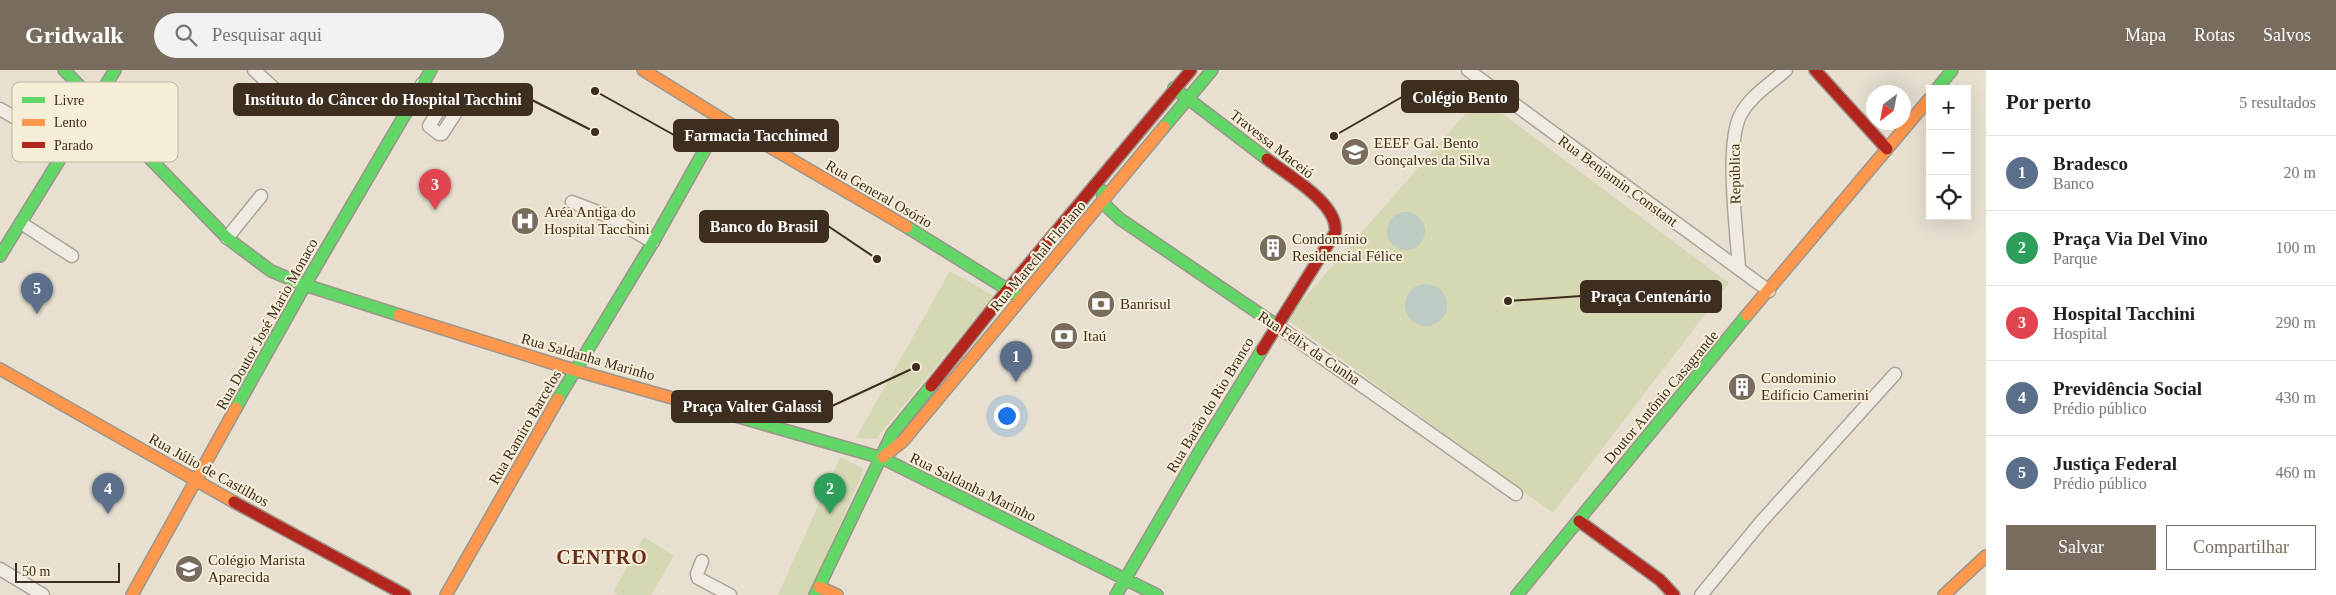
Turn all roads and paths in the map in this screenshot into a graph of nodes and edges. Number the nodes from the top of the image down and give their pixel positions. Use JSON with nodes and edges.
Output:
{"nodes":[{"id":1,"x":64,"y":70,"type":"edge"},
{"id":2,"x":115,"y":70,"type":"edge"},
{"id":3,"x":254,"y":70,"type":"edge"},
{"id":4,"x":431,"y":70,"type":"edge"},
{"id":5,"x":643,"y":70,"type":"edge"},
{"id":6,"x":1191,"y":70,"type":"edge"},
{"id":7,"x":1212,"y":70,"type":"edge"},
{"id":8,"x":1468,"y":70,"type":"edge"},
{"id":9,"x":1786,"y":70,"type":"edge"},
{"id":10,"x":1815,"y":70,"type":"edge"},
{"id":11,"x":1952,"y":70,"type":"edge"},
{"id":12,"x":76,"y":82,"type":"edge"},
{"id":13,"x":108,"y":82,"type":"edge"},
{"id":14,"x":422,"y":84,"type":"junction"},
{"id":15,"x":1940,"y":85,"type":"edge"},
{"id":16,"x":1174,"y":88,"type":"junction"},
{"id":17,"x":278,"y":92,"type":"dead end"},
{"id":18,"x":1189,"y":98,"type":"junction"},
{"id":19,"x":445,"y":100,"type":"dead end"},
{"id":20,"x":1926,"y":103,"type":"edge"},
{"id":21,"x":0,"y":108,"type":"edge"},
{"id":22,"x":12,"y":115,"type":"edge"},
{"id":23,"x":722,"y":119,"type":"junction"},
{"id":24,"x":1887,"y":149,"type":"junction"},
{"id":25,"x":59,"y":162,"type":"edge"},
{"id":26,"x":153,"y":162,"type":"edge"},
{"id":27,"x":1109,"y":166,"type":"junction"},
{"id":28,"x":261,"y":196,"type":"dead end"},
{"id":29,"x":572,"y":202,"type":"dead end"},
{"id":30,"x":1103,"y":203,"type":"junction"},
{"id":31,"x":21,"y":224,"type":"junction"},
{"id":32,"x":1335,"y":233,"type":"joint"},
{"id":33,"x":227,"y":238,"type":"junction"},
{"id":34,"x":653,"y":242,"type":"junction"},
{"id":35,"x":0,"y":256,"type":"edge"},
{"id":36,"x":72,"y":256,"type":"dead end"},
{"id":37,"x":1739,"y":269,"type":"junction"},
{"id":38,"x":305,"y":285,"type":"junction"},
{"id":39,"x":1008,"y":289,"type":"junction"},
{"id":40,"x":1769,"y":291,"type":"junction"},
{"id":41,"x":1021,"y":298,"type":"junction"},
{"id":42,"x":1276,"y":325,"type":"junction"},
{"id":43,"x":0,"y":369,"type":"edge"},
{"id":44,"x":574,"y":370,"type":"junction"},
{"id":45,"x":1895,"y":374,"type":"dead end"},
{"id":46,"x":882,"y":458,"type":"junction"},
{"id":47,"x":196,"y":481,"type":"junction"},
{"id":48,"x":1516,"y":494,"type":"dead end"},
{"id":49,"x":1579,"y":522,"type":"junction"},
{"id":50,"x":702,"y":561,"type":"dead end"},
{"id":51,"x":1984,"y":561,"type":"edge"},
{"id":52,"x":0,"y":569,"type":"edge"},
{"id":53,"x":1125,"y":578,"type":"junction"},
{"id":54,"x":817,"y":591,"type":"edge"},
{"id":55,"x":43,"y":595,"type":"edge"},
{"id":56,"x":132,"y":595,"type":"edge"},
{"id":57,"x":404,"y":595,"type":"edge"},
{"id":58,"x":446,"y":595,"type":"edge"},
{"id":59,"x":730,"y":595,"type":"edge"},
{"id":60,"x":837,"y":595,"type":"edge"},
{"id":61,"x":1116,"y":595,"type":"edge"},
{"id":62,"x":1157,"y":595,"type":"edge"},
{"id":63,"x":1517,"y":595,"type":"edge"},
{"id":64,"x":1674,"y":595,"type":"edge"},
{"id":65,"x":1701,"y":595,"type":"edge"},
{"id":66,"x":1944,"y":595,"type":"edge"}],
"edges":[{"from":1,"to":12,"type":"street","name":"Rua Saldanha Marinho"},
{"from":2,"to":13,"type":"street"},
{"from":3,"to":17,"type":"street"},
{"from":4,"to":14,"type":"street","name":"Rua Doutor José Mario Monaco"},
{"from":5,"to":23,"type":"street","name":"Rua General Osório"},
{"from":6,"to":16,"type":"street","name":"Rua Marechal Floriano"},
{"from":7,"to":18,"type":"street","name":"Rua Marechal Floriano"},
{"from":8,"to":37,"type":"street","name":"Rua Benjamin Constant"},
{"from":9,"to":37,"type":"street","name":"República"},
{"from":10,"to":24,"type":"street"},
{"from":11,"to":15,"type":"street"},
{"from":14,"to":19,"type":"street"},
{"from":14,"to":38,"type":"street","name":"Rua Doutor José Mario Monaco"},
{"from":16,"to":18,"type":"street","name":"Travessa Maceió"},
{"from":16,"to":27,"type":"street","name":"Rua Marechal Floriano"},
{"from":18,"to":30,"type":"street","name":"Rua Marechal Floriano"},
{"from":18,"to":32,"type":"street","name":"Travessa Maceió"},
{"from":20,"to":24,"type":"street","name":"Doutor Antônio Casagrande"},
{"from":21,"to":22,"type":"street"},
{"from":23,"to":34,"type":"street","name":"Rua Ramiro Barcelos"},
{"from":23,"to":39,"type":"street","name":"Rua General Osório"},
{"from":24,"to":40,"type":"street","name":"Doutor Antônio Casagrande"},
{"from":25,"to":31,"type":"street"},
{"from":26,"to":33,"type":"street","name":"Rua Saldanha Marinho"},
{"from":27,"to":30,"type":"street"},
{"from":27,"to":39,"type":"street","name":"Rua Marechal Floriano"},
{"from":28,"to":33,"type":"street"},
{"from":29,"to":34,"type":"street"},
{"from":30,"to":41,"type":"street","name":"Rua Marechal Floriano"},
{"from":30,"to":42,"type":"street","name":"Rua Félix da Cunha"},
{"from":31,"to":35,"type":"street"},
{"from":31,"to":36,"type":"street"},
{"from":32,"to":42,"type":"street","name":"Rua Barão do Rio Branco"},
{"from":33,"to":38,"type":"street","name":"Rua Saldanha Marinho"},
{"from":34,"to":44,"type":"street","name":"Rua Ramiro Barcelos"},
{"from":37,"to":40,"type":"street","name":"Rua Benjamin Constant"},
{"from":38,"to":44,"type":"street","name":"Rua Saldanha Marinho"},
{"from":38,"to":47,"type":"street","name":"Rua Doutor José Mario Monaco"},
{"from":39,"to":41,"type":"street","name":"Rua General Osório"},
{"from":39,"to":46,"type":"street","name":"Rua Marechal Floriano"},
{"from":40,"to":49,"type":"street","name":"Doutor Antônio Casagrande"},
{"from":41,"to":46,"type":"street","name":"Rua Marechal Floriano"},
{"from":42,"to":48,"type":"street","name":"Rua Félix da Cunha"},
{"from":42,"to":53,"type":"street","name":"Rua Barão do Rio Branco"},
{"from":43,"to":47,"type":"street","name":"Rua Júlio de Castilhos"},
{"from":44,"to":46,"type":"street","name":"Rua Saldanha Marinho"},
{"from":44,"to":58,"type":"street","name":"Rua Ramiro Barcelos"},
{"from":45,"to":65,"type":"street"},
{"from":46,"to":53,"type":"street","name":"Rua Saldanha Marinho"},
{"from":46,"to":54,"type":"street","name":"Rua Marechal Floriano"},
{"from":47,"to":56,"type":"street","name":"Rua Doutor José Mario Monaco"},
{"from":47,"to":57,"type":"street","name":"Rua Júlio de Castilhos"},
{"from":49,"to":63,"type":"street","name":"Doutor Antônio Casagrande"},
{"from":49,"to":64,"type":"street"},
{"from":50,"to":59,"type":"street"},
{"from":51,"to":66,"type":"street"},
{"from":52,"to":55,"type":"street"},
{"from":53,"to":61,"type":"street","name":"Rua Barão do Rio Branco"},
{"from":53,"to":62,"type":"street","name":"Rua Saldanha Marinho"},
{"from":54,"to":60,"type":"street"}]}
